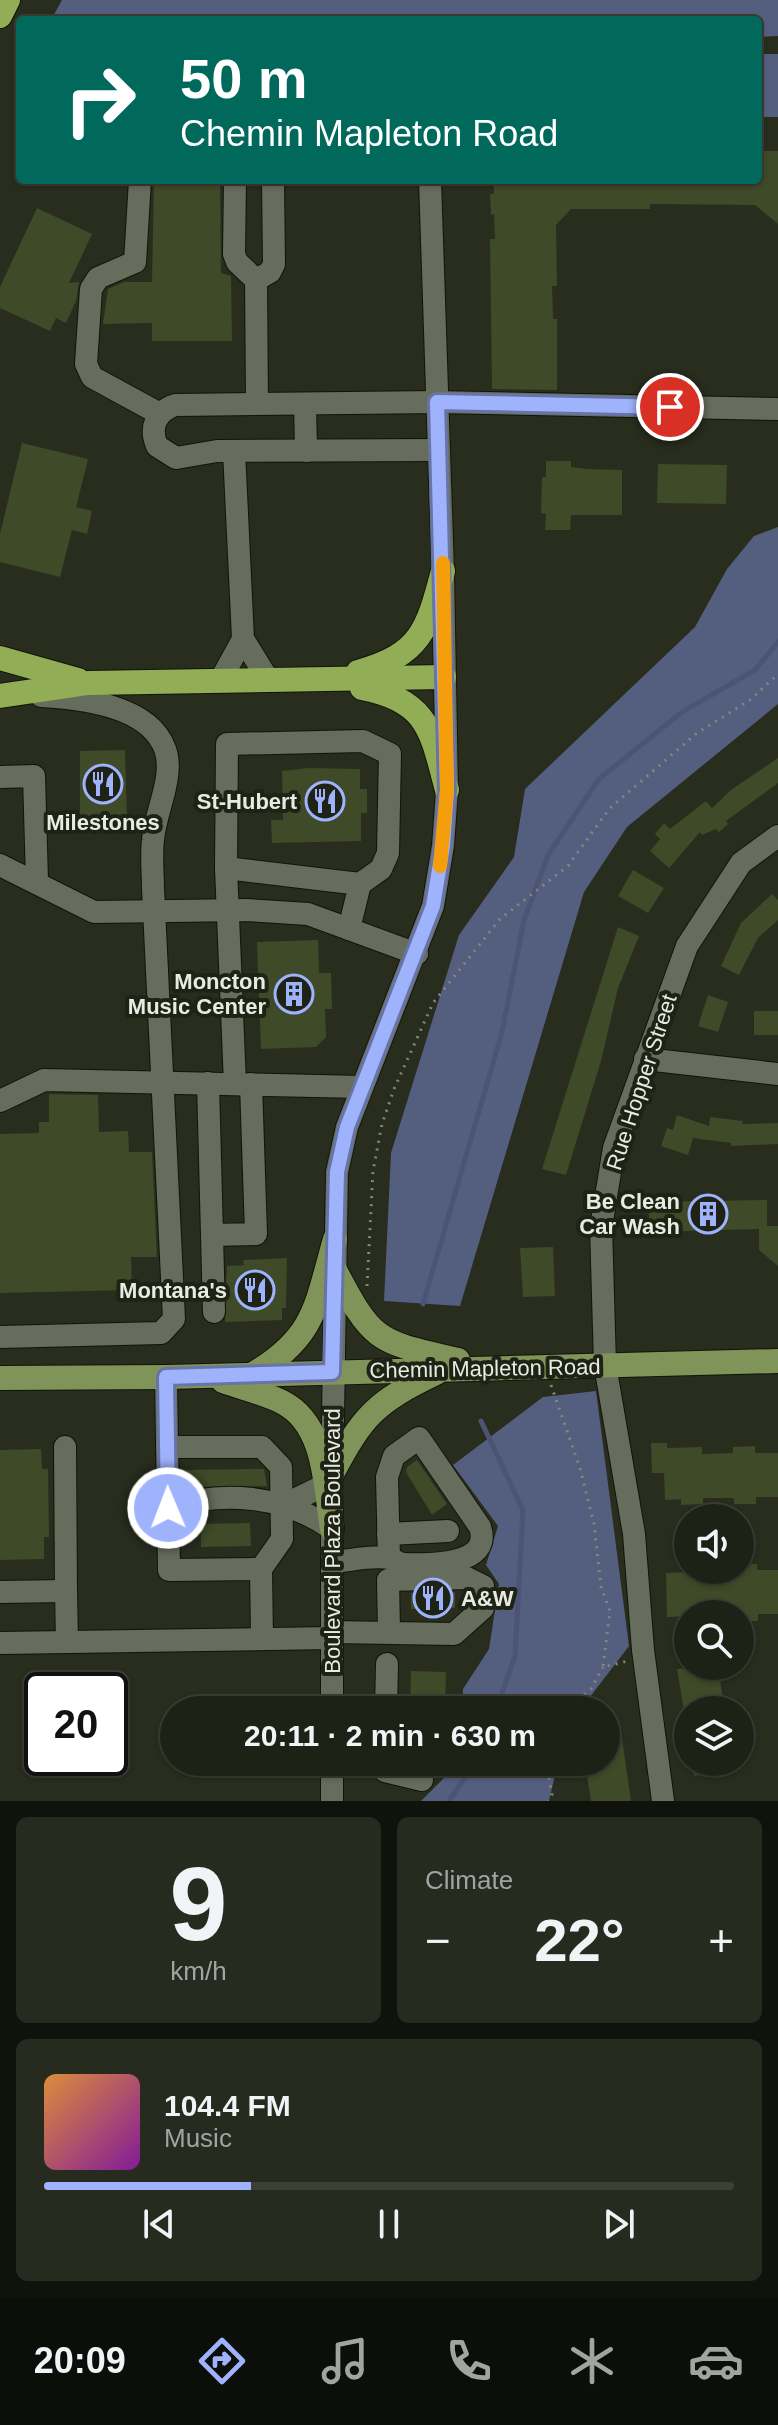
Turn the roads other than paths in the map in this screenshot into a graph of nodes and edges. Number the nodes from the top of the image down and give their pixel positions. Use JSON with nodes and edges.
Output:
{"nodes":[{"id":1,"x":6,"y":0,"type":"edge"},
{"id":2,"x":0,"y":7,"type":"edge"},
{"id":3,"x":0,"y":16,"type":"edge"},
{"id":4,"x":140,"y":184,"type":"edge"},
{"id":5,"x":235,"y":184,"type":"edge"},
{"id":6,"x":273,"y":184,"type":"edge"},
{"id":7,"x":430,"y":184,"type":"edge"},
{"id":8,"x":256,"y":280,"type":"junction"},
{"id":9,"x":437,"y":402,"type":"junction"},
{"id":10,"x":257,"y":404,"type":"junction"},
{"id":11,"x":305,"y":404,"type":"junction"},
{"id":12,"x":778,"y":409,"type":"edge"},
{"id":13,"x":160,"y":414,"type":"junction"},
{"id":14,"x":439,"y":450,"type":"junction"},
{"id":15,"x":234,"y":451,"type":"junction"},
{"id":16,"x":306,"y":451,"type":"junction"},
{"id":17,"x":443,"y":571,"type":"junction"},
{"id":18,"x":243,"y":639,"type":"junction"},
{"id":19,"x":0,"y":658,"type":"edge"},
{"id":20,"x":444,"y":677,"type":"junction"},
{"id":21,"x":220,"y":681,"type":"junction"},
{"id":22,"x":269,"y":681,"type":"junction"},
{"id":23,"x":325,"y":681,"type":"junction"},
{"id":24,"x":88,"y":683,"type":"junction"},
{"id":25,"x":6,"y":695,"type":"edge"},
{"id":26,"x":0,"y":777,"type":"edge"},
{"id":27,"x":447,"y":790,"type":"junction"},
{"id":28,"x":778,"y":836,"type":"edge"},
{"id":29,"x":0,"y":865,"type":"edge"},
{"id":30,"x":226,"y":868,"type":"junction"},
{"id":31,"x":37,"y":881,"type":"junction"},
{"id":32,"x":360,"y":884,"type":"junction"},
{"id":33,"x":229,"y":910,"type":"junction"},
{"id":34,"x":156,"y":911,"type":"junction"},
{"id":35,"x":349,"y":929,"type":"junction"},
{"id":36,"x":417,"y":954,"type":"junction"},
{"id":37,"x":645,"y":1059,"type":"junction"},
{"id":38,"x":778,"y":1074,"type":"edge"},
{"id":39,"x":208,"y":1083,"type":"junction"},
{"id":40,"x":165,"y":1084,"type":"junction"},
{"id":41,"x":243,"y":1084,"type":"junction"},
{"id":42,"x":362,"y":1087,"type":"junction"},
{"id":43,"x":0,"y":1101,"type":"edge"},
{"id":44,"x":212,"y":1235,"type":"junction"},
{"id":45,"x":335,"y":1239,"type":"junction"},
{"id":46,"x":334,"y":1268,"type":"junction"},
{"id":47,"x":214,"y":1312,"type":"dead end"},
{"id":48,"x":0,"y":1337,"type":"edge"},
{"id":49,"x":778,"y":1361,"type":"edge"},
{"id":50,"x":605,"y":1365,"type":"junction"},
{"id":51,"x":492,"y":1367,"type":"junction"},
{"id":52,"x":445,"y":1369,"type":"junction"},
{"id":53,"x":332,"y":1372,"type":"junction"},
{"id":54,"x":252,"y":1375,"type":"junction"},
{"id":55,"x":210,"y":1376,"type":"junction"},
{"id":56,"x":166,"y":1377,"type":"junction"},
{"id":57,"x":0,"y":1378,"type":"edge"},
{"id":58,"x":65,"y":1447,"type":"dead end"},
{"id":59,"x":167,"y":1447,"type":"junction"},
{"id":60,"x":328,"y":1479,"type":"junction"},
{"id":61,"x":282,"y":1506,"type":"junction"},
{"id":62,"x":168,"y":1508,"type":"junction"},
{"id":63,"x":332,"y":1529,"type":"junction"},
{"id":64,"x":448,"y":1531,"type":"dead end"},
{"id":65,"x":388,"y":1534,"type":"junction"},
{"id":66,"x":332,"y":1562,"type":"junction"},
{"id":67,"x":261,"y":1569,"type":"junction"},
{"id":68,"x":389,"y":1569,"type":"junction"},
{"id":69,"x":66,"y":1591,"type":"junction"},
{"id":70,"x":0,"y":1592,"type":"edge"},
{"id":71,"x":389,"y":1631,"type":"junction"},
{"id":72,"x":332,"y":1635,"type":"junction"},
{"id":73,"x":262,"y":1639,"type":"junction"},
{"id":74,"x":67,"y":1642,"type":"junction"},
{"id":75,"x":0,"y":1643,"type":"edge"},
{"id":76,"x":387,"y":1664,"type":"dead end"},
{"id":77,"x":332,"y":1696,"type":"edge"},
{"id":78,"x":386,"y":1696,"type":"edge"},
{"id":79,"x":332,"y":1776,"type":"edge"},
{"id":80,"x":406,"y":1776,"type":"edge"},
{"id":81,"x":422,"y":1780,"type":"dead end"},
{"id":82,"x":332,"y":1801,"type":"edge"},
{"id":83,"x":663,"y":1801,"type":"edge"}],
"edges":[{"from":1,"to":2,"type":"highway"},
{"from":1,"to":3,"type":"highway"},
{"from":4,"to":13,"type":"street"},
{"from":5,"to":8,"type":"street"},
{"from":6,"to":8,"type":"street"},
{"from":7,"to":9,"type":"street","name":"Boulevard Plaza Boulevard"},
{"from":8,"to":10,"type":"street"},
{"from":9,"to":11,"type":"street"},
{"from":9,"to":12,"type":"street"},
{"from":9,"to":14,"type":"street","name":"Boulevard Plaza Boulevard"},
{"from":10,"to":11,"type":"street"},
{"from":10,"to":13,"type":"street"},
{"from":11,"to":16,"type":"street"},
{"from":13,"to":15,"type":"street"},
{"from":14,"to":16,"type":"street"},
{"from":14,"to":17,"type":"street","name":"Boulevard Plaza Boulevard"},
{"from":15,"to":16,"type":"street"},
{"from":15,"to":18,"type":"street"},
{"from":17,"to":20,"type":"street","name":"Boulevard Plaza Boulevard"},
{"from":17,"to":23,"type":"highway"},
{"from":18,"to":21,"type":"street"},
{"from":18,"to":22,"type":"street"},
{"from":19,"to":24,"type":"highway"},
{"from":20,"to":23,"type":"highway"},
{"from":20,"to":27,"type":"street","name":"Boulevard Plaza Boulevard"},
{"from":21,"to":22,"type":"highway"},
{"from":21,"to":24,"type":"highway"},
{"from":22,"to":23,"type":"highway"},
{"from":23,"to":27,"type":"highway"},
{"from":24,"to":25,"type":"highway"},
{"from":25,"to":34,"type":"street"},
{"from":26,"to":31,"type":"street"},
{"from":27,"to":36,"type":"street","name":"Boulevard Plaza Boulevard"},
{"from":28,"to":37,"type":"street","name":"Rue Hopper Street"},
{"from":29,"to":31,"type":"street"},
{"from":30,"to":32,"type":"street"},
{"from":30,"to":32,"type":"street"},
{"from":30,"to":33,"type":"street"},
{"from":31,"to":34,"type":"street"},
{"from":32,"to":35,"type":"street"},
{"from":33,"to":34,"type":"street"},
{"from":33,"to":35,"type":"street"},
{"from":33,"to":41,"type":"street"},
{"from":34,"to":40,"type":"street"},
{"from":35,"to":36,"type":"street"},
{"from":36,"to":42,"type":"street","name":"Boulevard Plaza Boulevard"},
{"from":37,"to":38,"type":"street"},
{"from":37,"to":50,"type":"street","name":"Rue Hopper Street"},
{"from":39,"to":40,"type":"street"},
{"from":39,"to":41,"type":"street"},
{"from":39,"to":44,"type":"street"},
{"from":40,"to":43,"type":"street"},
{"from":40,"to":48,"type":"street"},
{"from":41,"to":42,"type":"street"},
{"from":41,"to":44,"type":"street"},
{"from":42,"to":45,"type":"street","name":"Boulevard Plaza Boulevard"},
{"from":44,"to":47,"type":"street"},
{"from":45,"to":46,"type":"street","name":"Boulevard Plaza Boulevard"},
{"from":45,"to":54,"type":"main road"},
{"from":46,"to":51,"type":"main road"},
{"from":46,"to":53,"type":"street","name":"Boulevard Plaza Boulevard"},
{"from":49,"to":50,"type":"main road","name":"Chemin Mapleton Road"},
{"from":50,"to":51,"type":"main road","name":"Chemin Mapleton Road"},
{"from":50,"to":83,"type":"street","name":"Rue Hopper Street"},
{"from":51,"to":52,"type":"main road","name":"Chemin Mapleton Road"},
{"from":52,"to":53,"type":"main road","name":"Chemin Mapleton Road"},
{"from":52,"to":60,"type":"main road"},
{"from":53,"to":54,"type":"main road","name":"Chemin Mapleton Road"},
{"from":53,"to":60,"type":"street","name":"Boulevard Plaza Boulevard"},
{"from":54,"to":55,"type":"main road","name":"Chemin Mapleton Road"},
{"from":55,"to":56,"type":"main road","name":"Chemin Mapleton Road"},
{"from":55,"to":60,"type":"main road"},
{"from":56,"to":57,"type":"main road","name":"Chemin Mapleton Road"},
{"from":56,"to":59,"type":"street"},
{"from":58,"to":69,"type":"street"},
{"from":59,"to":61,"type":"street"},
{"from":59,"to":62,"type":"street"},
{"from":60,"to":61,"type":"street"},
{"from":60,"to":63,"type":"main road"},
{"from":61,"to":62,"type":"street"},
{"from":61,"to":63,"type":"street"},
{"from":61,"to":67,"type":"street"},
{"from":62,"to":67,"type":"street"},
{"from":63,"to":66,"type":"street","name":"Boulevard Plaza Boulevard"},
{"from":64,"to":65,"type":"street"},
{"from":65,"to":68,"type":"street"},
{"from":65,"to":68,"type":"street"},
{"from":66,"to":68,"type":"street"},
{"from":66,"to":72,"type":"street","name":"Boulevard Plaza Boulevard"},
{"from":67,"to":73,"type":"street"},
{"from":68,"to":71,"type":"street"},
{"from":68,"to":71,"type":"street"},
{"from":69,"to":70,"type":"street"},
{"from":69,"to":74,"type":"street"},
{"from":71,"to":72,"type":"street"},
{"from":72,"to":73,"type":"street"},
{"from":72,"to":77,"type":"street","name":"Boulevard Plaza Boulevard"},
{"from":73,"to":74,"type":"street"},
{"from":74,"to":75,"type":"street"},
{"from":76,"to":78,"type":"street"},
{"from":79,"to":82,"type":"street"},
{"from":80,"to":81,"type":"street"}]}
